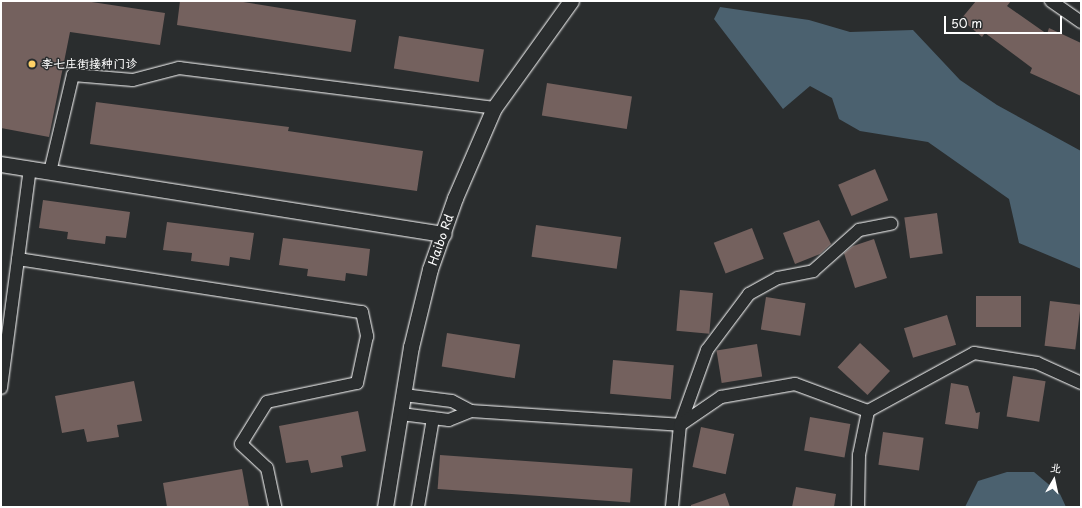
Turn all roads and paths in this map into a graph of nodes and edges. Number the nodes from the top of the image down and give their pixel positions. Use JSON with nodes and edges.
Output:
{"nodes":[{"id":1,"x":571,"y":1,"type":"edge"},
{"id":2,"x":1051,"y":1,"type":"edge"},
{"id":3,"x":1081,"y":22,"type":"edge"},
{"id":4,"x":494,"y":108,"type":"junction"},
{"id":5,"x":1,"y":164,"type":"edge"},
{"id":6,"x":30,"y":168,"type":"junction"},
{"id":7,"x":50,"y":172,"type":"junction"},
{"id":8,"x":891,"y":224,"type":"dead end"},
{"id":9,"x":443,"y":234,"type":"junction"},
{"id":10,"x":18,"y":259,"type":"junction"},
{"id":11,"x":1081,"y":383,"type":"edge"},
{"id":12,"x":1,"y":388,"type":"edge"},
{"id":13,"x":404,"y":394,"type":"junction"},
{"id":14,"x":471,"y":411,"type":"junction"},
{"id":15,"x":868,"y":411,"type":"junction"},
{"id":16,"x":400,"y":414,"type":"junction"},
{"id":17,"x":433,"y":418,"type":"junction"},
{"id":18,"x":680,"y":425,"type":"junction"},
{"id":19,"x":670,"y":506,"type":"edge"},
{"id":20,"x":275,"y":507,"type":"edge"},
{"id":21,"x":385,"y":507,"type":"edge"},
{"id":22,"x":418,"y":507,"type":"edge"},
{"id":23,"x":858,"y":507,"type":"edge"}],
"edges":[{"from":1,"to":4,"type":"street","name":"Haibo Rd"},
{"from":2,"to":3,"type":"street"},
{"from":4,"to":7,"type":"street"},
{"from":4,"to":9,"type":"street","name":"Haibo Rd"},
{"from":5,"to":6,"type":"street"},
{"from":6,"to":7,"type":"street"},
{"from":6,"to":10,"type":"street"},
{"from":7,"to":9,"type":"street"},
{"from":8,"to":18,"type":"street"},
{"from":9,"to":13,"type":"street","name":"Haibo Rd"},
{"from":10,"to":12,"type":"street"},
{"from":10,"to":20,"type":"street"},
{"from":11,"to":15,"type":"street"},
{"from":13,"to":14,"type":"street"},
{"from":13,"to":16,"type":"street","name":"Haibo Rd"},
{"from":14,"to":17,"type":"street"},
{"from":14,"to":18,"type":"street"},
{"from":15,"to":18,"type":"street"},
{"from":15,"to":23,"type":"street"},
{"from":16,"to":17,"type":"street"},
{"from":16,"to":21,"type":"street","name":"Haibo Rd"},
{"from":17,"to":22,"type":"street"},
{"from":18,"to":19,"type":"street"}]}
